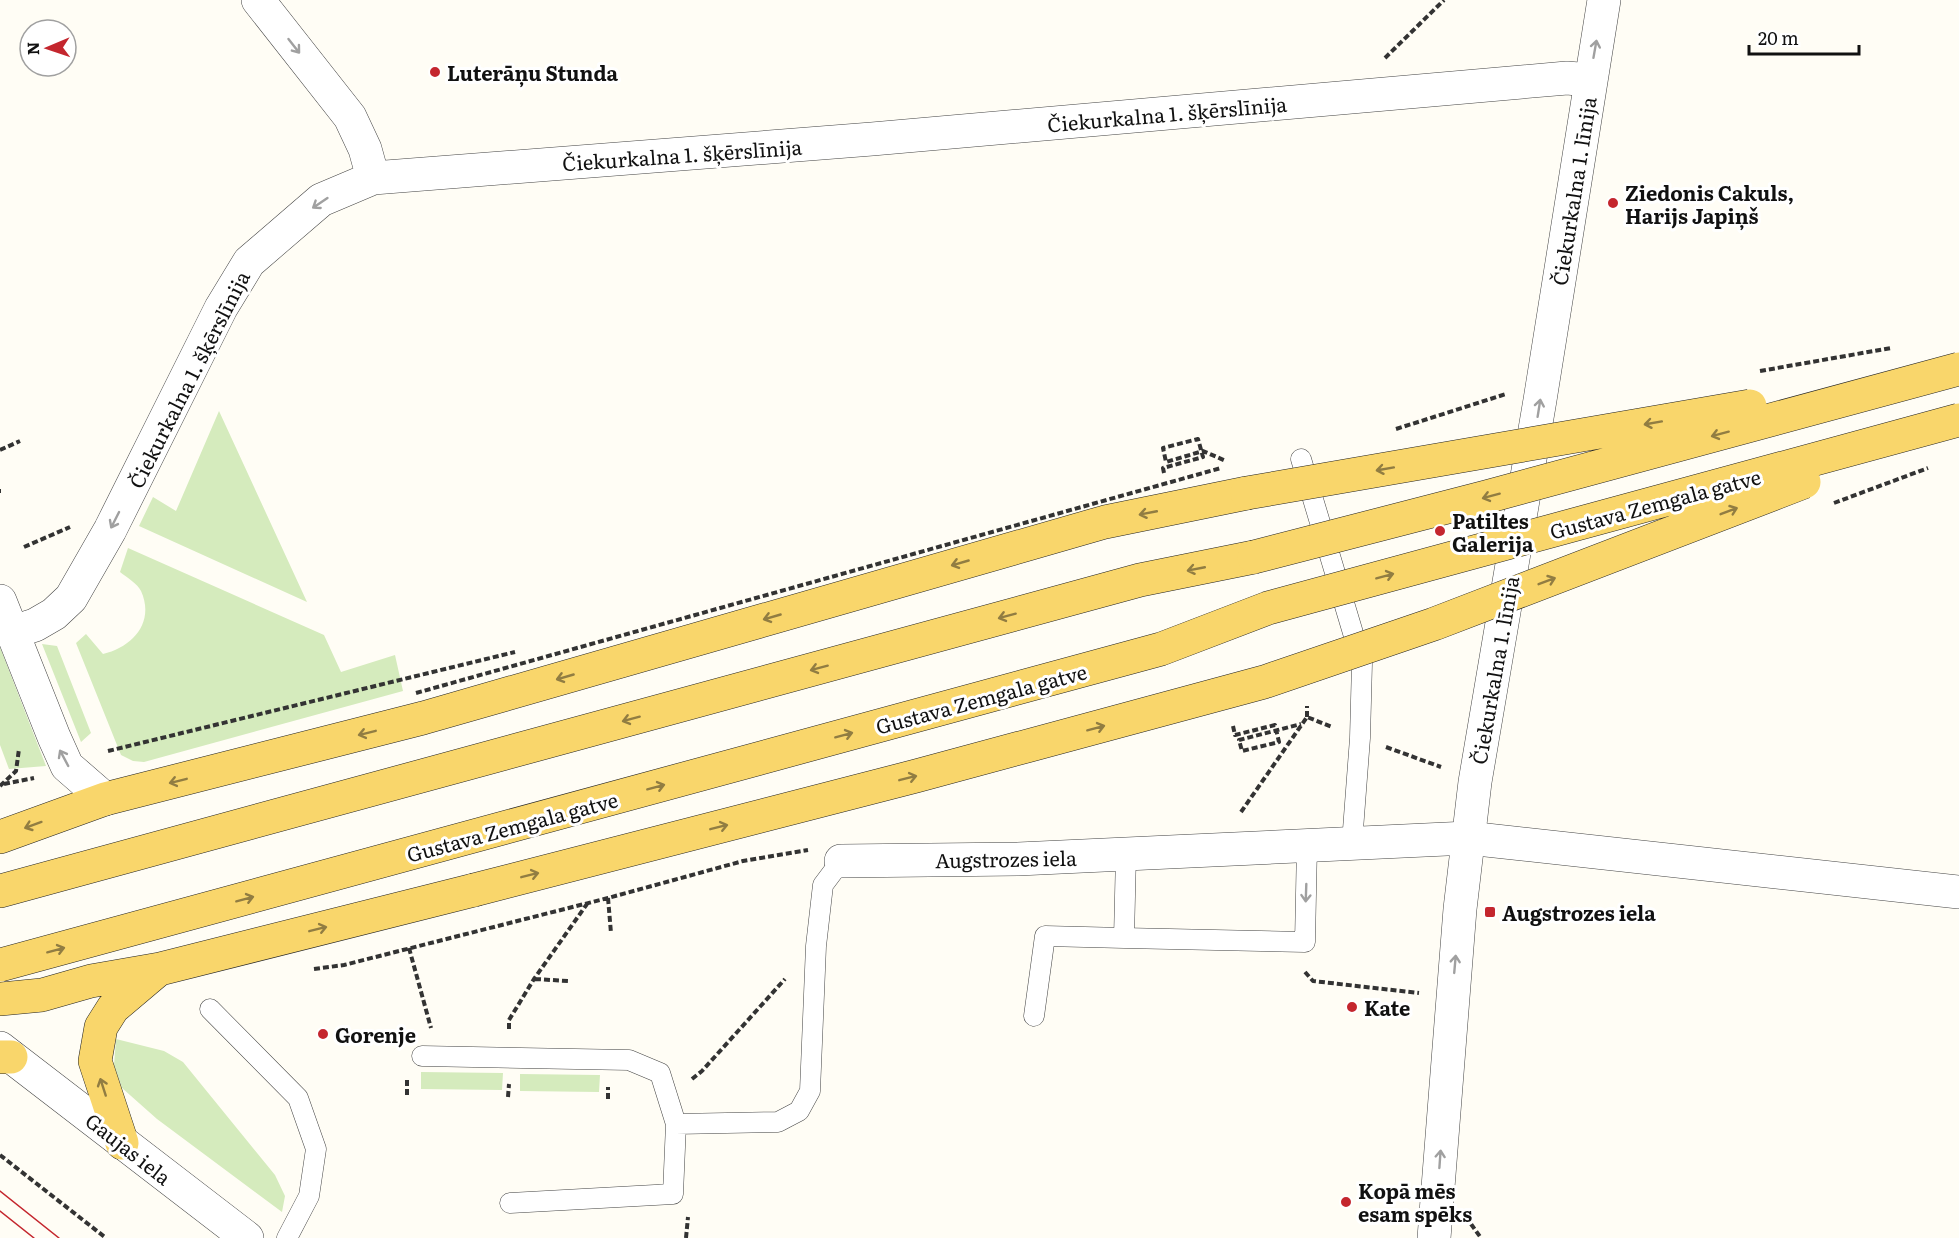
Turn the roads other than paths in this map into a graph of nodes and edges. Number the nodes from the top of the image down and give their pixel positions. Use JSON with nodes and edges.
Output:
{"nodes":[{"id":1,"x":258,"y":0,"type":"edge"},
{"id":2,"x":1604,"y":0,"type":"edge"},
{"id":3,"x":1590,"y":80,"type":"junction"},
{"id":4,"x":373,"y":178,"type":"junction"},
{"id":5,"x":1959,"y":369,"type":"edge"},
{"id":6,"x":1959,"y":421,"type":"edge"},
{"id":7,"x":1301,"y":459,"type":"dead end"},
{"id":8,"x":0,"y":601,"type":"edge"},
{"id":9,"x":13,"y":632,"type":"junction"},
{"id":10,"x":105,"y":799,"type":"junction"},
{"id":11,"x":0,"y":837,"type":"edge"},
{"id":12,"x":1468,"y":838,"type":"junction"},
{"id":13,"x":1352,"y":843,"type":"junction"},
{"id":14,"x":1307,"y":845,"type":"junction"},
{"id":15,"x":1126,"y":854,"type":"junction"},
{"id":16,"x":841,"y":861,"type":"joint"},
{"id":17,"x":0,"y":891,"type":"edge"},
{"id":18,"x":1959,"y":892,"type":"edge"},
{"id":19,"x":1124,"y":938,"type":"junction"},
{"id":20,"x":0,"y":965,"type":"edge"},
{"id":21,"x":160,"y":969,"type":"junction"},
{"id":22,"x":0,"y":999,"type":"edge"},
{"id":23,"x":210,"y":1009,"type":"dead end"},
{"id":24,"x":1034,"y":1016,"type":"dead end"},
{"id":25,"x":4,"y":1054,"type":"edge"},
{"id":26,"x":422,"y":1056,"type":"road end"},
{"id":27,"x":676,"y":1124,"type":"junction"},
{"id":28,"x":122,"y":1143,"type":"junction"},
{"id":29,"x":510,"y":1203,"type":"dead end"},
{"id":30,"x":247,"y":1238,"type":"edge"},
{"id":31,"x":287,"y":1238,"type":"edge"},
{"id":32,"x":1434,"y":1238,"type":"edge"}],
"edges":[{"from":1,"to":4,"type":"street","one_way":true},
{"from":3,"to":2,"type":"street","name":"Čiekurkalna 1. līnija","one_way":true},
{"from":3,"to":4,"type":"street","name":"Čiekurkalna 1. šķērslīnija"},
{"from":12,"to":3,"type":"street","name":"Čiekurkalna 1. līnija","one_way":true},
{"from":4,"to":9,"type":"street","name":"Čiekurkalna 1. šķērslīnija","one_way":true},
{"from":5,"to":10,"type":"main road","one_way":true,"bridge":true},
{"from":5,"to":17,"type":"main road","one_way":true,"bridge":true},
{"from":20,"to":6,"type":"main road","name":"Gustava Zemgala gatve","one_way":true,"bridge":true},
{"from":21,"to":6,"type":"main road","one_way":true,"bridge":true},
{"from":7,"to":13,"type":"lane"},
{"from":8,"to":9,"type":"street"},
{"from":10,"to":9,"type":"street","one_way":true},
{"from":10,"to":11,"type":"main road","one_way":true},
{"from":12,"to":13,"type":"street","name":"Augstrozes iela"},
{"from":12,"to":18,"type":"street","name":"Augstrozes iela"},
{"from":32,"to":12,"type":"street","name":"Čiekurkalna 1. līnija","one_way":true},
{"from":13,"to":14,"type":"street","name":"Augstrozes iela"},
{"from":14,"to":15,"type":"street","name":"Augstrozes iela"},
{"from":14,"to":19,"type":"lane","one_way":true},
{"from":15,"to":16,"type":"street","name":"Augstrozes iela"},
{"from":15,"to":19,"type":"lane"},
{"from":16,"to":27,"type":"lane"},
{"from":19,"to":24,"type":"lane"},
{"from":21,"to":22,"type":"main road"},
{"from":28,"to":21,"type":"main road","one_way":true},
{"from":23,"to":31,"type":"lane"},
{"from":25,"to":28,"type":"street","name":"Gaujas iela"},
{"from":26,"to":27,"type":"lane"},
{"from":27,"to":29,"type":"lane"},
{"from":28,"to":30,"type":"street","name":"Gaujas iela"}]}
